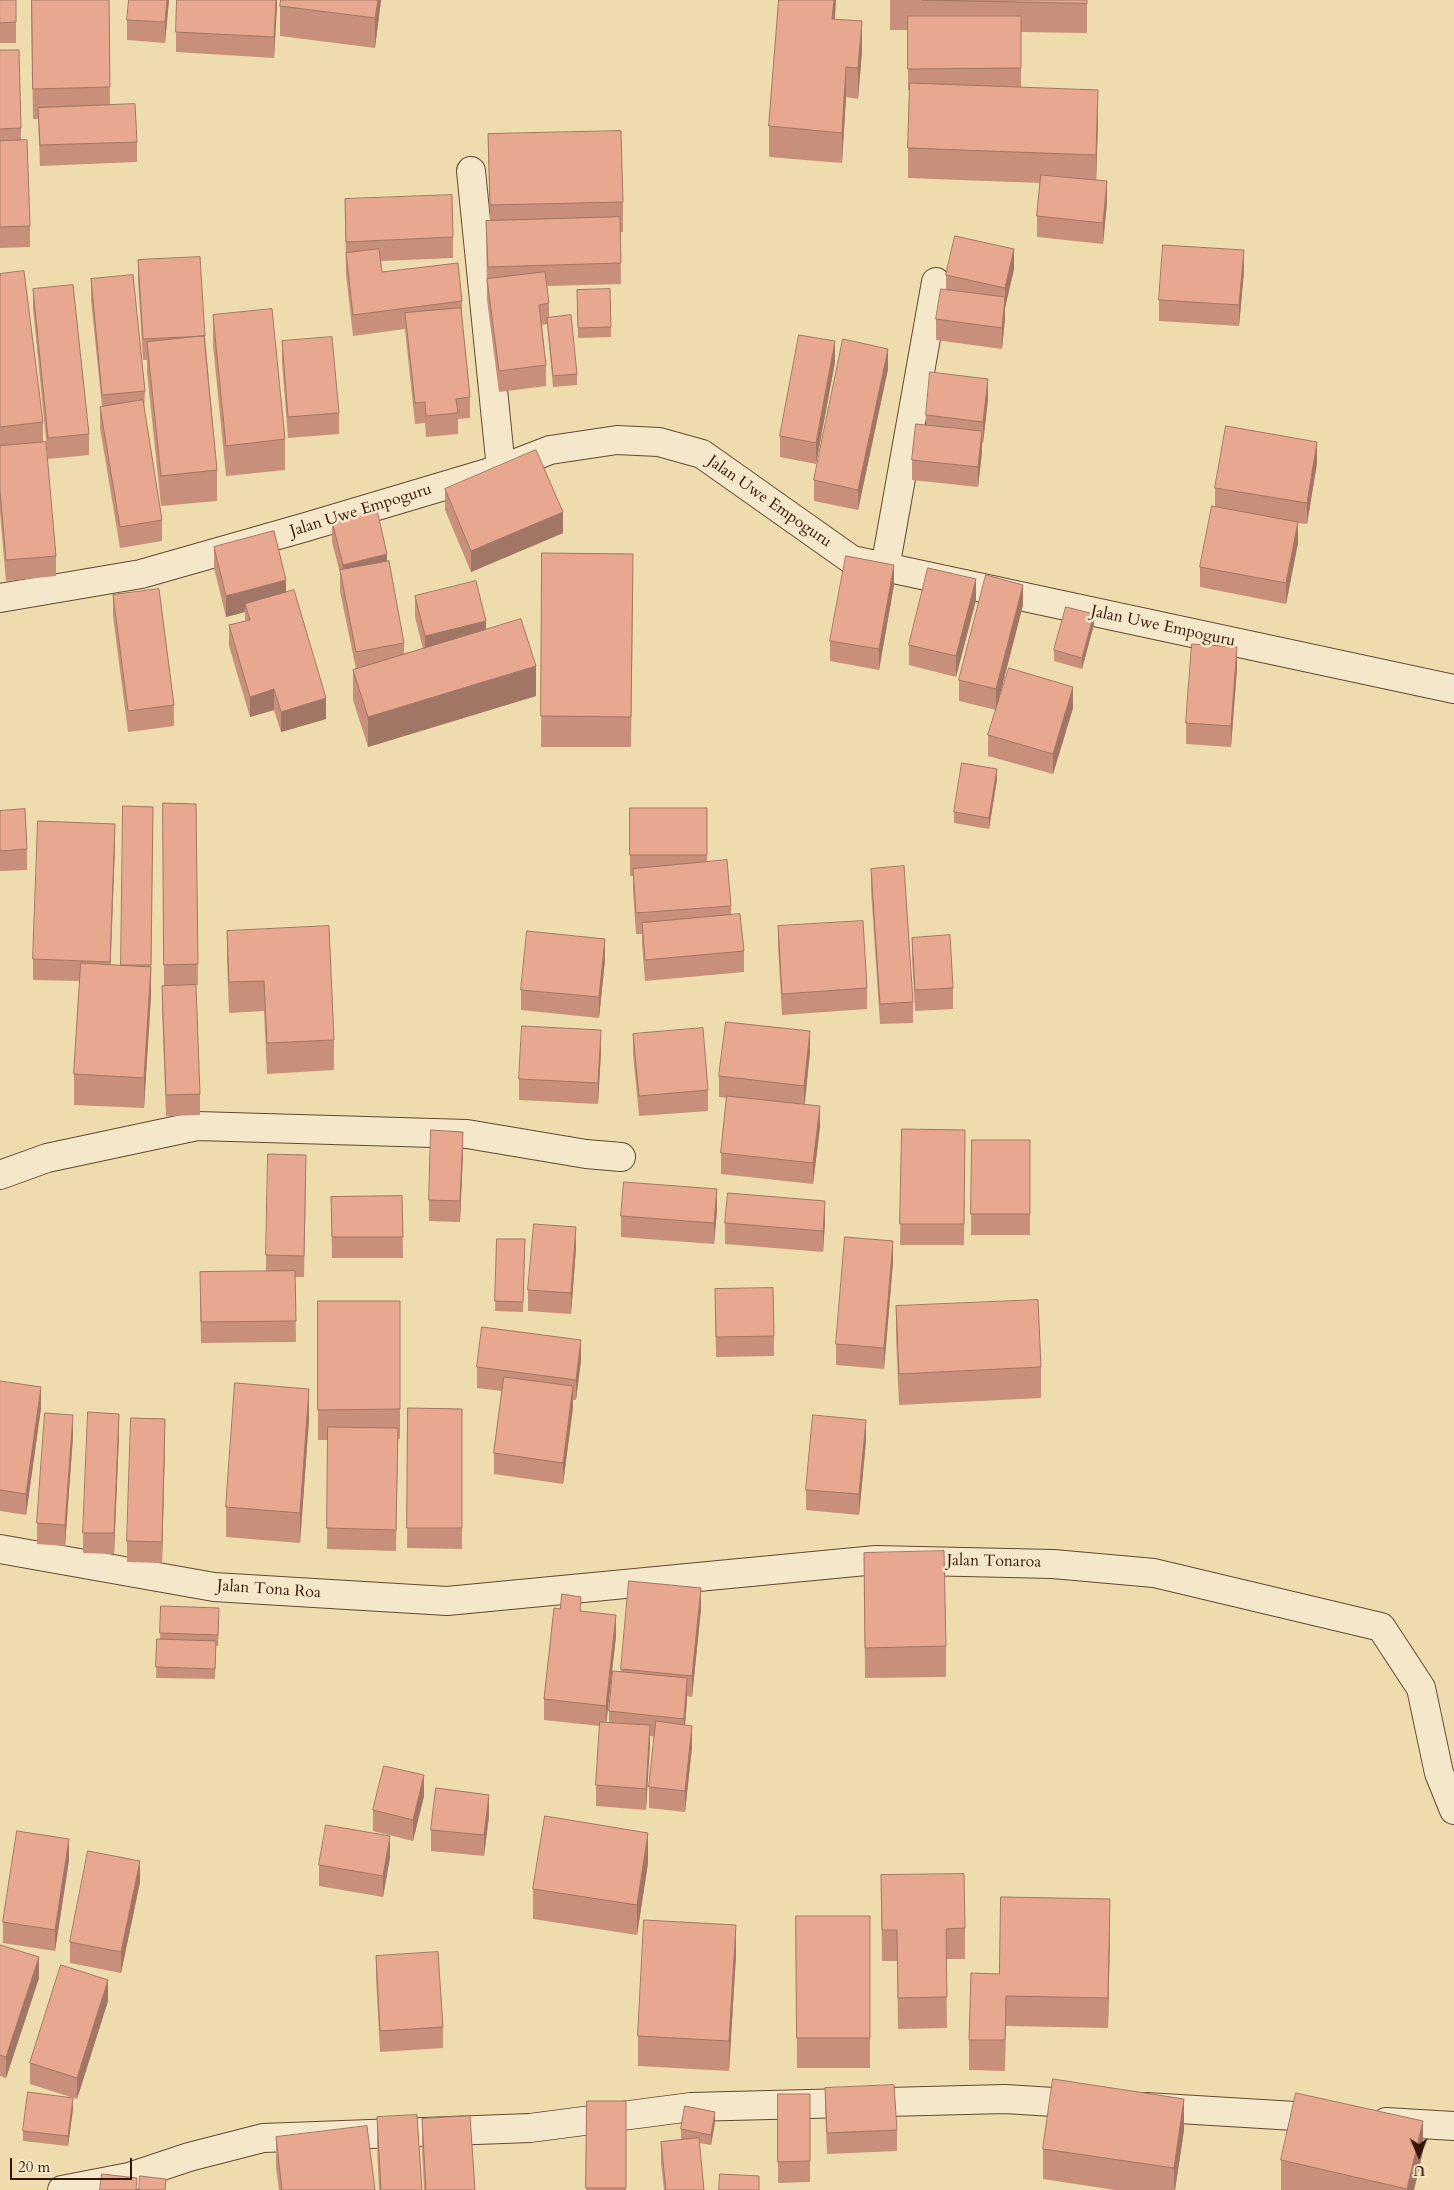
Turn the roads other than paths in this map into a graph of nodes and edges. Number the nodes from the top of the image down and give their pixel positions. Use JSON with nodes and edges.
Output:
{"nodes":[{"id":1,"x":471,"y":171,"type":"dead end"},
{"id":2,"x":936,"y":282,"type":"dead end"},
{"id":3,"x":501,"y":469,"type":"junction"},
{"id":4,"x":885,"y":568,"type":"junction"},
{"id":5,"x":0,"y":598,"type":"edge"},
{"id":6,"x":1454,"y":689,"type":"edge"},
{"id":7,"x":621,"y":1157,"type":"dead end"},
{"id":8,"x":0,"y":1174,"type":"edge"},
{"id":9,"x":0,"y":1549,"type":"edge"},
{"id":10,"x":541,"y":1591,"type":"joint"},
{"id":11,"x":1454,"y":1810,"type":"edge"},
{"id":12,"x":1454,"y":2126,"type":"edge"},
{"id":13,"x":62,"y":2190,"type":"edge"}],
"edges":[{"from":1,"to":3,"type":"street"},
{"from":2,"to":4,"type":"street"},
{"from":3,"to":4,"type":"street","name":"Jalan Uwe Empoguru"},
{"from":3,"to":5,"type":"street","name":"Jalan Uwe Empoguru"},
{"from":4,"to":6,"type":"street","name":"Jalan Uwe Empoguru"},
{"from":7,"to":8,"type":"street"},
{"from":9,"to":10,"type":"street","name":"Jalan Tona Roa"},
{"from":10,"to":11,"type":"street","name":"Jalan Tonaroa"},
{"from":12,"to":13,"type":"street"}]}
